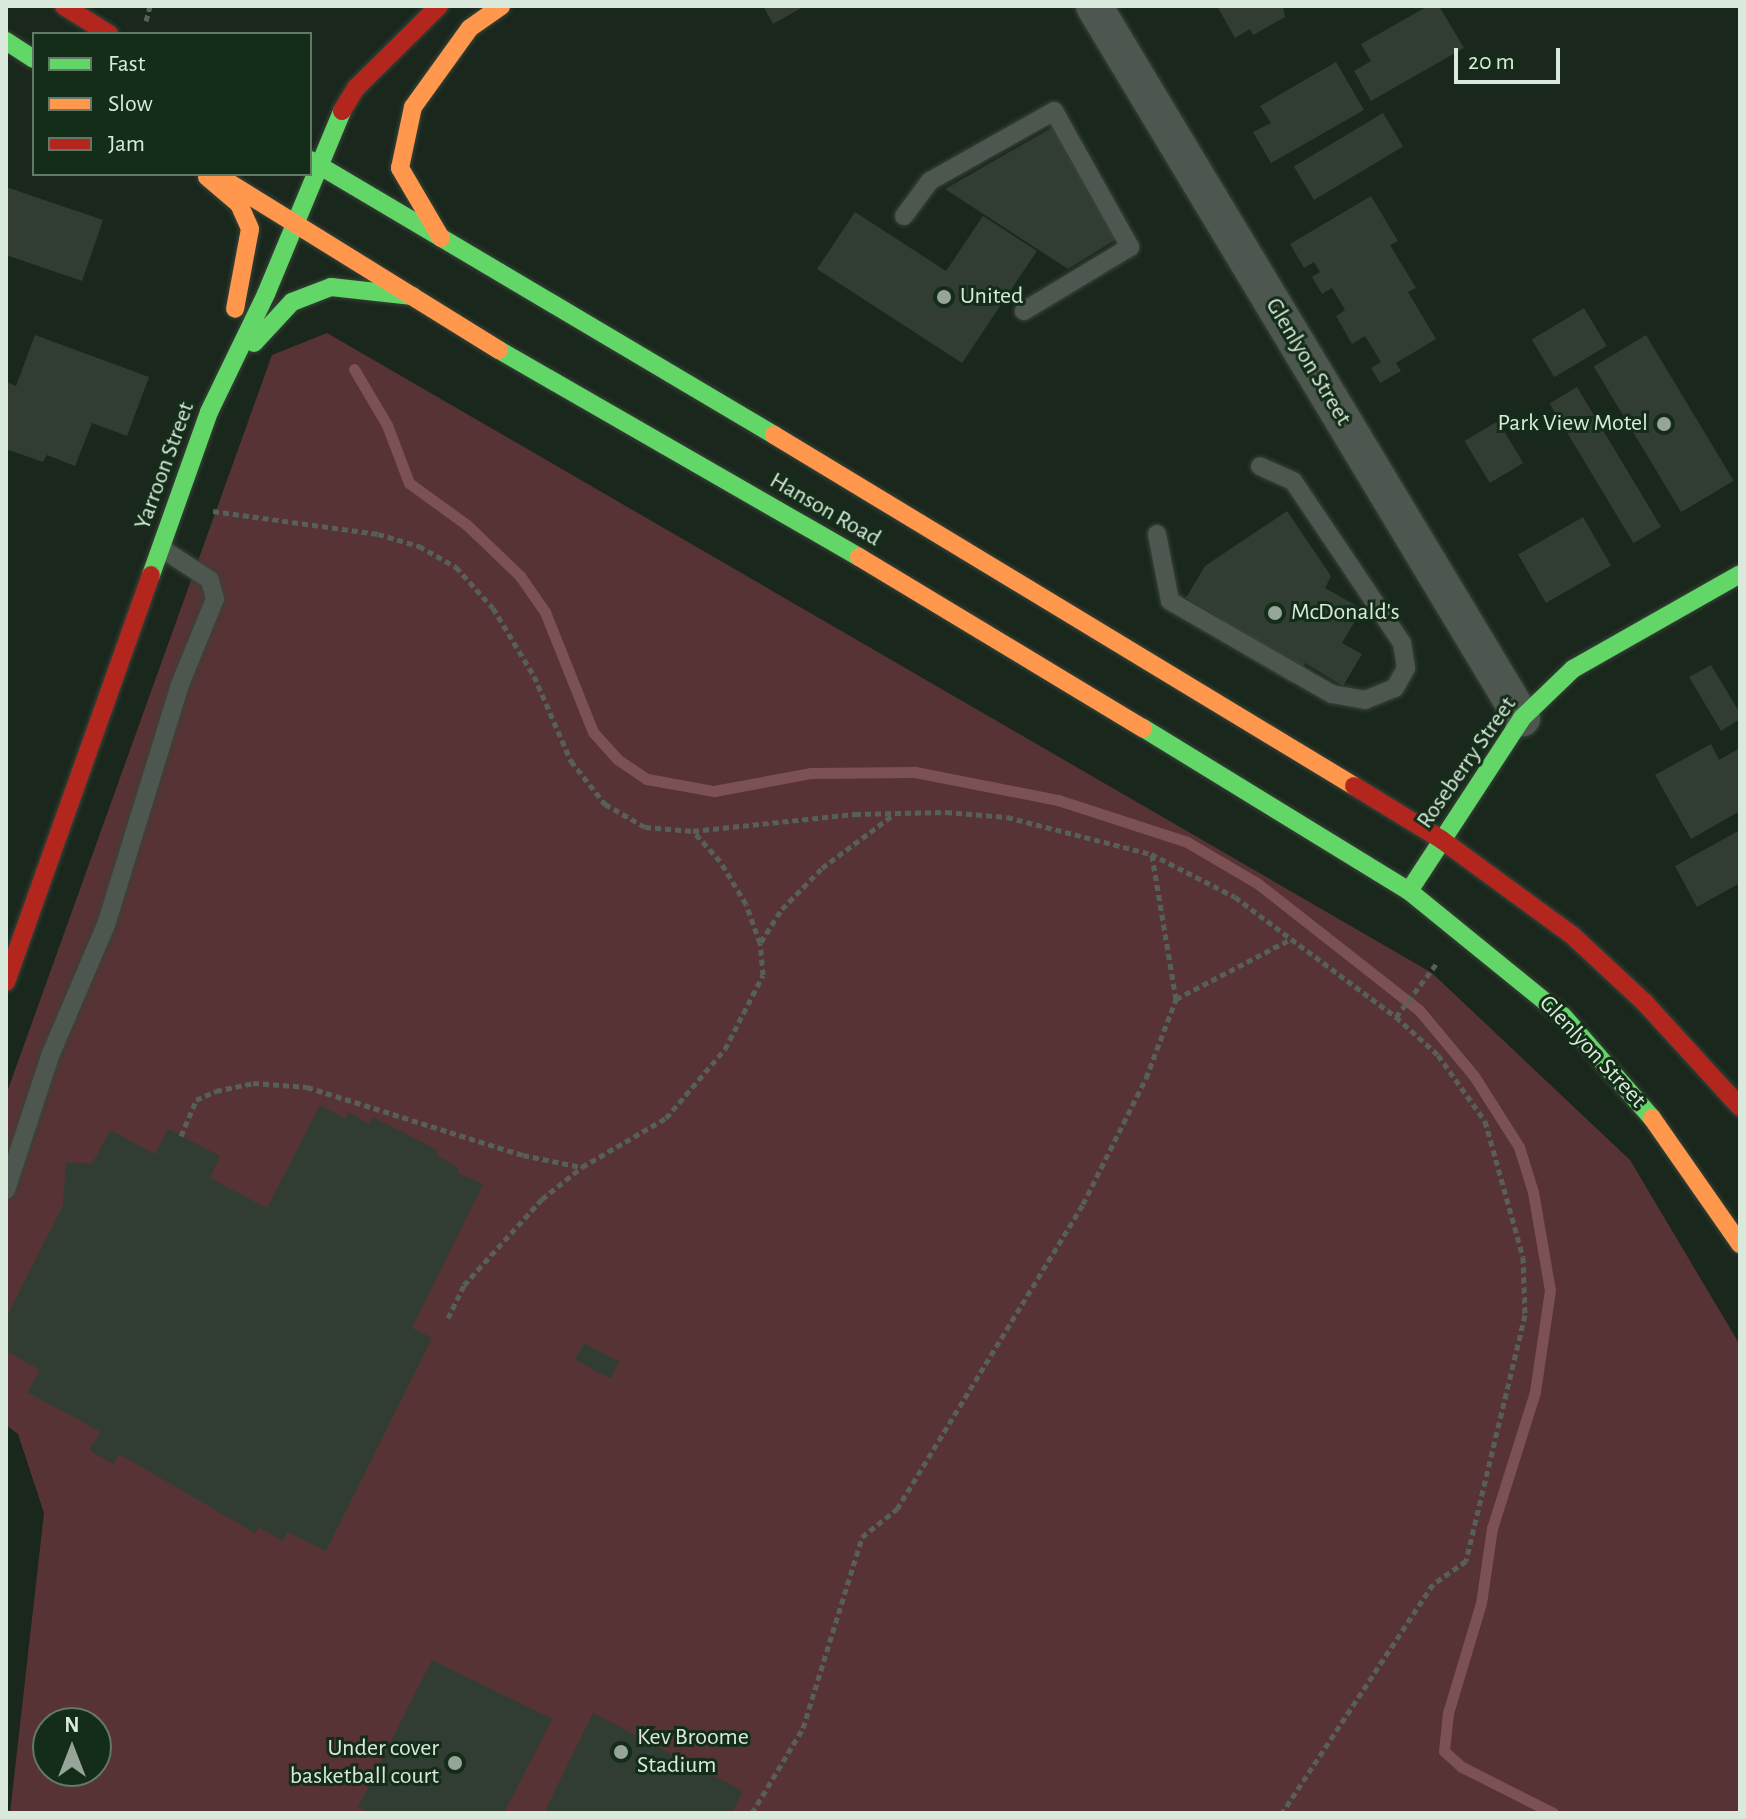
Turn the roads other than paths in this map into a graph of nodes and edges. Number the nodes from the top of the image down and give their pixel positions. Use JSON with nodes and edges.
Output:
{"nodes":[{"id":1,"x":64,"y":6,"type":"edge"},
{"id":2,"x":439,"y":6,"type":"edge"},
{"id":3,"x":501,"y":6,"type":"edge"},
{"id":4,"x":1094,"y":6,"type":"edge"},
{"id":5,"x":106,"y":32,"type":"edge"},
{"id":6,"x":6,"y":41,"type":"edge"},
{"id":7,"x":32,"y":58,"type":"edge"},
{"id":8,"x":314,"y":163,"type":"edge"},
{"id":9,"x":205,"y":176,"type":"edge"},
{"id":10,"x":218,"y":176,"type":"edge"},
{"id":11,"x":310,"y":176,"type":"edge"},
{"id":12,"x":904,"y":216,"type":"dead end"},
{"id":13,"x":294,"y":223,"type":"junction"},
{"id":14,"x":441,"y":238,"type":"junction"},
{"id":15,"x":413,"y":296,"type":"junction"},
{"id":16,"x":1024,"y":311,"type":"dead end"},
{"id":17,"x":209,"y":412,"type":"junction"},
{"id":18,"x":1260,"y":466,"type":"dead end"},
{"id":19,"x":1157,"y":534,"type":"dead end"},
{"id":20,"x":161,"y":548,"type":"junction"},
{"id":21,"x":1740,"y":574,"type":"edge"},
{"id":22,"x":1522,"y":718,"type":"junction"},
{"id":23,"x":1442,"y":840,"type":"junction"},
{"id":24,"x":1409,"y":891,"type":"junction"},
{"id":25,"x":6,"y":982,"type":"edge"},
{"id":26,"x":1740,"y":1107,"type":"edge"},
{"id":27,"x":6,"y":1190,"type":"edge"},
{"id":28,"x":1740,"y":1244,"type":"edge"}],
"edges":[{"from":1,"to":5,"type":"main road"},
{"from":2,"to":8,"type":"main road","name":"Yarroon Street"},
{"from":3,"to":14,"type":"main road"},
{"from":4,"to":22,"type":"street","name":"Glenlyon Street"},
{"from":6,"to":7,"type":"main road"},
{"from":8,"to":14,"type":"main road","name":"Hanson Road"},
{"from":9,"to":17,"type":"main road"},
{"from":10,"to":13,"type":"main road","name":"Hanson Road"},
{"from":11,"to":13,"type":"main road","name":"Yarroon Street"},
{"from":12,"to":16,"type":"lane"},
{"from":13,"to":15,"type":"main road","name":"Hanson Road"},
{"from":13,"to":17,"type":"main road","name":"Yarroon Street"},
{"from":14,"to":23,"type":"main road","name":"Hanson Road"},
{"from":15,"to":17,"type":"main road"},
{"from":15,"to":24,"type":"main road","name":"Hanson Road"},
{"from":17,"to":20,"type":"main road","name":"Yarroon Street"},
{"from":18,"to":19,"type":"lane"},
{"from":20,"to":25,"type":"main road","name":"Yarroon Street"},
{"from":20,"to":27,"type":"lane"},
{"from":21,"to":22,"type":"main road","name":"Roseberry Street"},
{"from":22,"to":23,"type":"main road","name":"Roseberry Street"},
{"from":23,"to":24,"type":"main road","name":"Roseberry Street"},
{"from":23,"to":26,"type":"main road"},
{"from":24,"to":28,"type":"main road","name":"Glenlyon Street"}]}
